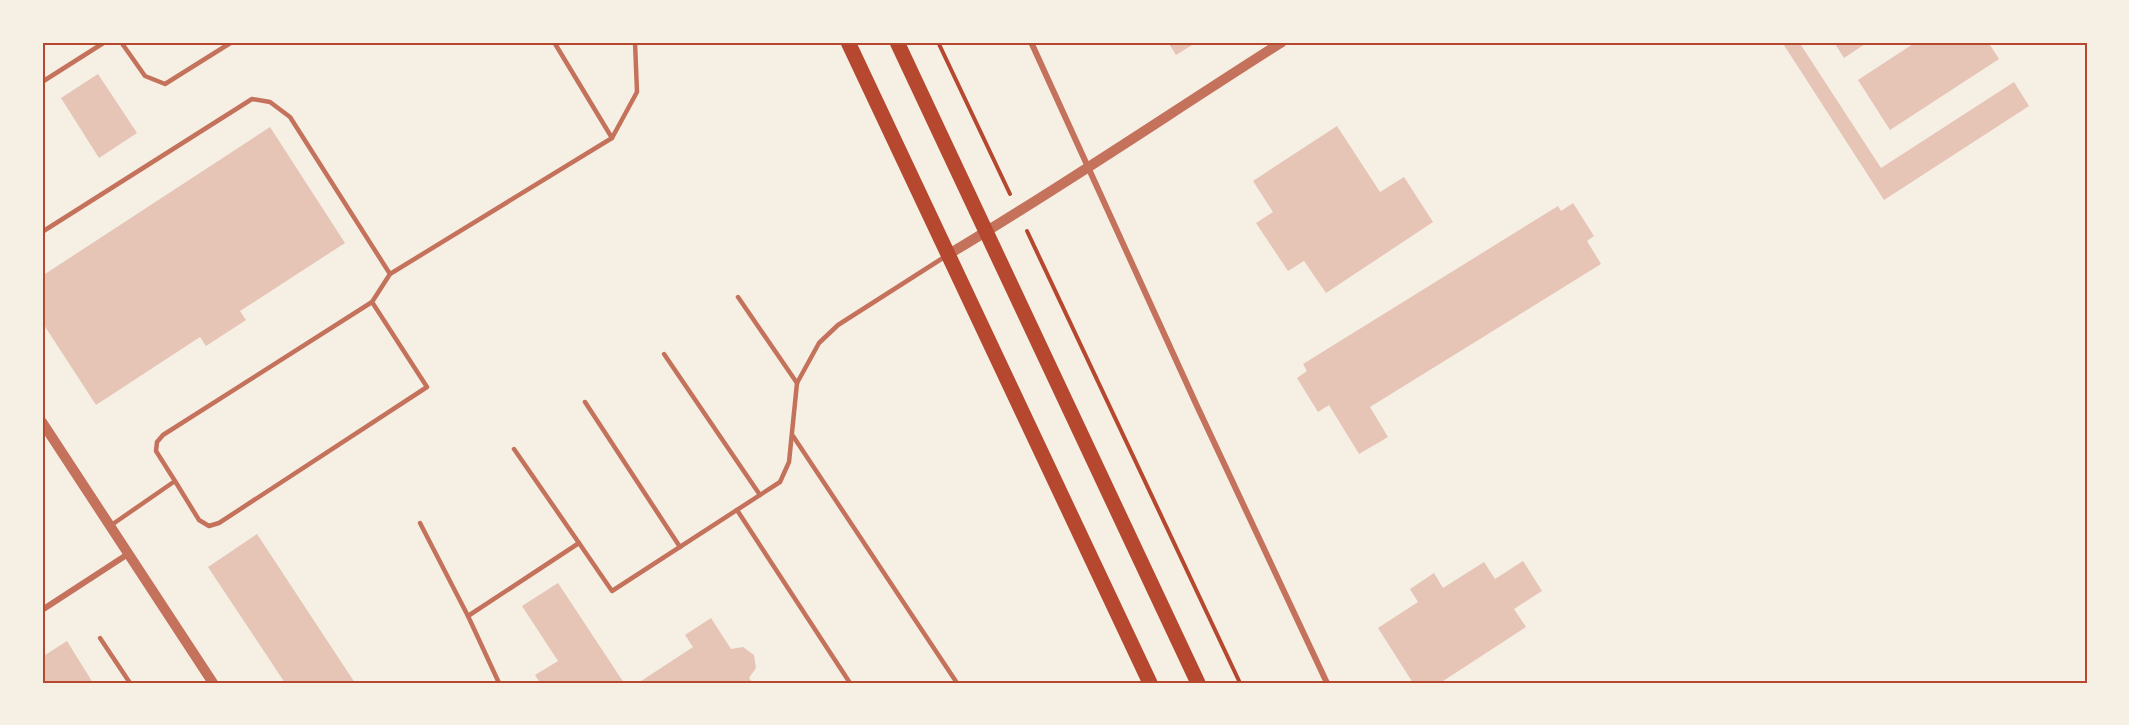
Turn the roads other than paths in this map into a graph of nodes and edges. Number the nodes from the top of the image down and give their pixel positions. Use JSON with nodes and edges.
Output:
{"nodes":[{"id":1,"x":105,"y":42,"type":"edge"},
{"id":2,"x":121,"y":42,"type":"edge"},
{"id":3,"x":232,"y":42,"type":"edge"},
{"id":4,"x":554,"y":42,"type":"edge"},
{"id":5,"x":635,"y":42,"type":"edge"},
{"id":6,"x":848,"y":42,"type":"edge"},
{"id":7,"x":897,"y":42,"type":"edge"},
{"id":8,"x":1031,"y":42,"type":"edge"},
{"id":9,"x":1282,"y":42,"type":"edge"},
{"id":10,"x":42,"y":82,"type":"edge"},
{"id":11,"x":612,"y":138,"type":"junction"},
{"id":12,"x":1088,"y":169,"type":"junction"},
{"id":13,"x":42,"y":232,"type":"edge"},
{"id":14,"x":986,"y":232,"type":"junction"},
{"id":15,"x":949,"y":254,"type":"junction"},
{"id":16,"x":390,"y":274,"type":"junction"},
{"id":17,"x":738,"y":297,"type":"dead end"},
{"id":18,"x":372,"y":302,"type":"junction"},
{"id":19,"x":664,"y":354,"type":"dead end"},
{"id":20,"x":797,"y":383,"type":"junction"},
{"id":21,"x":585,"y":402,"type":"dead end"},
{"id":22,"x":42,"y":422,"type":"edge"},
{"id":23,"x":793,"y":436,"type":"junction"},
{"id":24,"x":514,"y":449,"type":"dead end"},
{"id":25,"x":175,"y":481,"type":"junction"},
{"id":26,"x":760,"y":495,"type":"junction"},
{"id":27,"x":737,"y":510,"type":"junction"},
{"id":28,"x":420,"y":523,"type":"dead end"},
{"id":29,"x":110,"y":526,"type":"junction"},
{"id":30,"x":579,"y":543,"type":"junction"},
{"id":31,"x":680,"y":547,"type":"junction"},
{"id":32,"x":128,"y":554,"type":"junction"},
{"id":33,"x":42,"y":610,"type":"edge"},
{"id":34,"x":468,"y":616,"type":"junction"},
{"id":35,"x":100,"y":638,"type":"dead end"},
{"id":36,"x":130,"y":683,"type":"edge"},
{"id":37,"x":213,"y":683,"type":"edge"},
{"id":38,"x":499,"y":683,"type":"edge"},
{"id":39,"x":850,"y":683,"type":"edge"},
{"id":40,"x":957,"y":683,"type":"edge"},
{"id":41,"x":1150,"y":683,"type":"edge"},
{"id":42,"x":1198,"y":683,"type":"edge"},
{"id":43,"x":1327,"y":683,"type":"edge"}],
"edges":[{"from":1,"to":10,"type":"lane"},
{"from":2,"to":3,"type":"lane"},
{"from":4,"to":11,"type":"lane"},
{"from":5,"to":11,"type":"lane"},
{"from":6,"to":15,"type":"main road"},
{"from":7,"to":14,"type":"main road"},
{"from":8,"to":12,"type":"street"},
{"from":9,"to":12,"type":"street"},
{"from":11,"to":16,"type":"lane"},
{"from":12,"to":14,"type":"street"},
{"from":12,"to":43,"type":"street"},
{"from":13,"to":16,"type":"lane"},
{"from":14,"to":15,"type":"street"},
{"from":14,"to":42,"type":"main road"},
{"from":15,"to":20,"type":"lane"},
{"from":15,"to":41,"type":"main road"},
{"from":16,"to":18,"type":"lane"},
{"from":17,"to":20,"type":"lane"},
{"from":18,"to":25,"type":"lane"},
{"from":18,"to":25,"type":"lane"},
{"from":19,"to":26,"type":"lane"},
{"from":20,"to":23,"type":"lane"},
{"from":21,"to":31,"type":"lane"},
{"from":22,"to":29,"type":"street"},
{"from":23,"to":26,"type":"lane"},
{"from":23,"to":40,"type":"lane"},
{"from":24,"to":30,"type":"lane"},
{"from":25,"to":29,"type":"lane"},
{"from":26,"to":27,"type":"lane"},
{"from":27,"to":31,"type":"lane"},
{"from":27,"to":39,"type":"lane"},
{"from":28,"to":34,"type":"lane"},
{"from":29,"to":32,"type":"street"},
{"from":30,"to":31,"type":"lane"},
{"from":30,"to":34,"type":"lane"},
{"from":32,"to":33,"type":"street"},
{"from":32,"to":37,"type":"street"},
{"from":34,"to":38,"type":"lane"},
{"from":35,"to":36,"type":"lane"}]}
